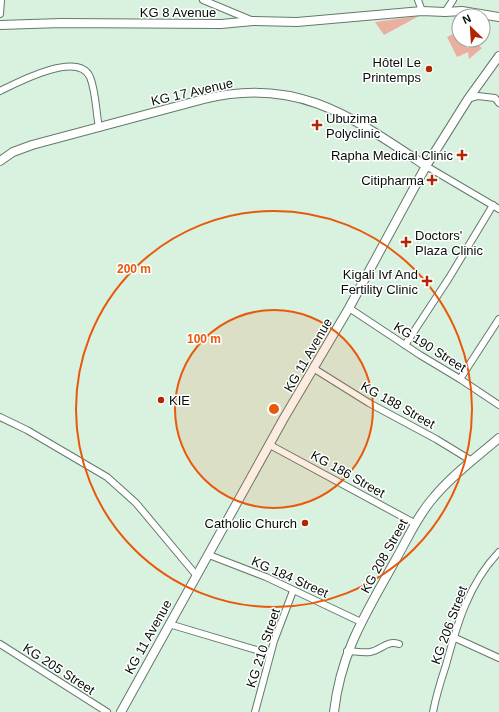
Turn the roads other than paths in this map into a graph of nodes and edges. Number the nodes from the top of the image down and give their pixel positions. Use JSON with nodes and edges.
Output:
{"nodes":[{"id":1,"x":1,"y":0,"type":"edge"},
{"id":2,"x":203,"y":0,"type":"edge"},
{"id":3,"x":418,"y":0,"type":"edge"},
{"id":4,"x":454,"y":0,"type":"edge"},
{"id":5,"x":422,"y":11,"type":"junction"},
{"id":6,"x":445,"y":12,"type":"junction"},
{"id":7,"x":0,"y":14,"type":"edge"},
{"id":8,"x":499,"y":17,"type":"edge"},
{"id":9,"x":253,"y":21,"type":"junction"},
{"id":10,"x":0,"y":25,"type":"edge"},
{"id":11,"x":499,"y":56,"type":"edge"},
{"id":12,"x":0,"y":92,"type":"edge"},
{"id":13,"x":468,"y":99,"type":"junction"},
{"id":14,"x":499,"y":103,"type":"edge"},
{"id":15,"x":99,"y":128,"type":"junction"},
{"id":16,"x":0,"y":161,"type":"edge"},
{"id":17,"x":426,"y":166,"type":"junction"},
{"id":18,"x":493,"y":205,"type":"junction"},
{"id":19,"x":499,"y":209,"type":"edge"},
{"id":20,"x":349,"y":308,"type":"junction"},
{"id":21,"x":499,"y":319,"type":"edge"},
{"id":22,"x":405,"y":345,"type":"junction"},
{"id":23,"x":314,"y":368,"type":"junction"},
{"id":24,"x":460,"y":379,"type":"junction"},
{"id":25,"x":499,"y":405,"type":"edge"},
{"id":26,"x":0,"y":417,"type":"edge"},
{"id":27,"x":499,"y":438,"type":"edge"},
{"id":28,"x":270,"y":445,"type":"junction"},
{"id":29,"x":472,"y":462,"type":"junction"},
{"id":30,"x":416,"y":524,"type":"junction"},
{"id":31,"x":499,"y":552,"type":"edge"},
{"id":32,"x":209,"y":555,"type":"junction"},
{"id":33,"x":197,"y":576,"type":"junction"},
{"id":34,"x":293,"y":591,"type":"junction"},
{"id":35,"x":361,"y":622,"type":"junction"},
{"id":36,"x":169,"y":624,"type":"junction"},
{"id":37,"x":453,"y":637,"type":"junction"},
{"id":38,"x":0,"y":644,"type":"edge"},
{"id":39,"x":399,"y":644,"type":"dead end"},
{"id":40,"x":347,"y":651,"type":"junction"},
{"id":41,"x":270,"y":654,"type":"junction"},
{"id":42,"x":499,"y":658,"type":"edge"},
{"id":43,"x":106,"y":712,"type":"edge"},
{"id":44,"x":121,"y":712,"type":"edge"},
{"id":45,"x":255,"y":712,"type":"edge"},
{"id":46,"x":334,"y":712,"type":"edge"},
{"id":47,"x":433,"y":712,"type":"edge"}],
"edges":[{"from":1,"to":7,"type":"street"},
{"from":2,"to":9,"type":"street"},
{"from":3,"to":5,"type":"street"},
{"from":4,"to":6,"type":"street"},
{"from":5,"to":6,"type":"street","name":"KG 8 Avenue"},
{"from":5,"to":9,"type":"street","name":"KG 8 Avenue"},
{"from":6,"to":8,"type":"street","name":"KG 8 Avenue"},
{"from":9,"to":10,"type":"street","name":"KG 8 Avenue"},
{"from":11,"to":13,"type":"street","name":"KG 11 Avenue"},
{"from":12,"to":15,"type":"street"},
{"from":13,"to":14,"type":"street"},
{"from":13,"to":17,"type":"street","name":"KG 11 Avenue"},
{"from":15,"to":16,"type":"street","name":"KG 17 Avenue"},
{"from":15,"to":17,"type":"street","name":"KG 17 Avenue"},
{"from":17,"to":18,"type":"street"},
{"from":17,"to":20,"type":"street","name":"KG 11 Avenue"},
{"from":18,"to":19,"type":"street"},
{"from":18,"to":22,"type":"street"},
{"from":20,"to":22,"type":"street","name":"KG 190 Street"},
{"from":20,"to":23,"type":"street","name":"KG 11 Avenue"},
{"from":21,"to":24,"type":"street"},
{"from":22,"to":24,"type":"street","name":"KG 190 Street"},
{"from":23,"to":28,"type":"street","name":"KG 11 Avenue"},
{"from":23,"to":29,"type":"street","name":"KG 188 Street"},
{"from":24,"to":25,"type":"street","name":"KG 190 Street"},
{"from":26,"to":33,"type":"street"},
{"from":27,"to":29,"type":"street","name":"KG 208 Street"},
{"from":28,"to":30,"type":"street","name":"KG 186 Street"},
{"from":28,"to":32,"type":"street","name":"KG 11 Avenue"},
{"from":29,"to":30,"type":"street","name":"KG 208 Street"},
{"from":30,"to":35,"type":"street","name":"KG 208 Street"},
{"from":31,"to":37,"type":"street","name":"KG 206 Street"},
{"from":32,"to":33,"type":"street","name":"KG 11 Avenue"},
{"from":32,"to":34,"type":"street","name":"KG 184 Street"},
{"from":33,"to":36,"type":"street","name":"KG 11 Avenue"},
{"from":34,"to":35,"type":"street","name":"KG 184 Street"},
{"from":34,"to":41,"type":"street","name":"KG 210 Street"},
{"from":35,"to":40,"type":"street","name":"KG 208 Street"},
{"from":36,"to":41,"type":"street"},
{"from":36,"to":44,"type":"street","name":"KG 11 Avenue"},
{"from":37,"to":42,"type":"street"},
{"from":37,"to":47,"type":"street","name":"KG 206 Street"},
{"from":38,"to":43,"type":"street","name":"KG 205 Street"},
{"from":39,"to":40,"type":"street"},
{"from":40,"to":46,"type":"street","name":"KG 208 Street"},
{"from":41,"to":45,"type":"street","name":"KG 210 Street"}]}
